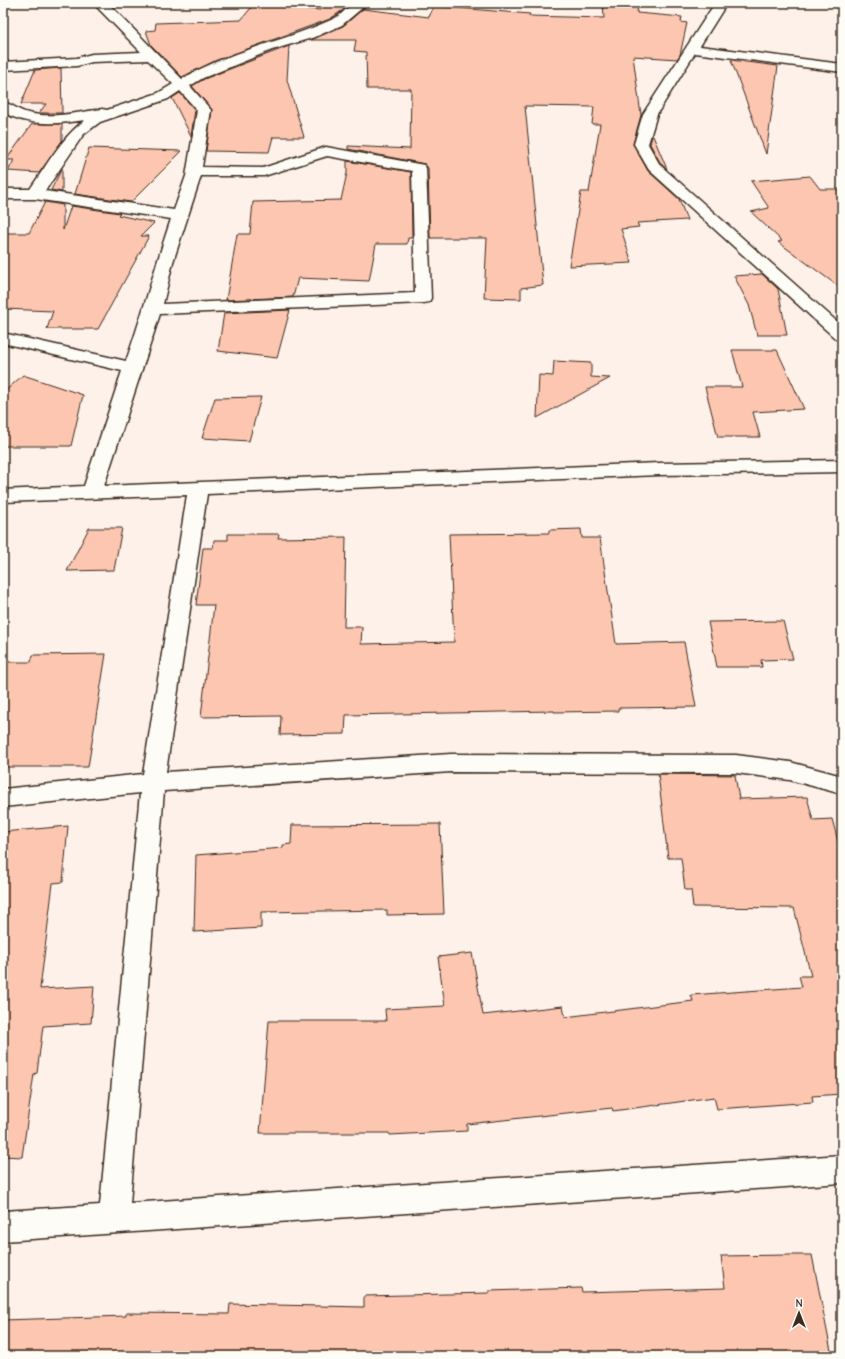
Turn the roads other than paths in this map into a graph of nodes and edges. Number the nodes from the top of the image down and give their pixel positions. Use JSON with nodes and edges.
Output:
{"nodes":[{"id":1,"x":99,"y":3,"type":"edge"},
{"id":2,"x":362,"y":3,"type":"edge"},
{"id":3,"x":721,"y":3,"type":"edge"},
{"id":4,"x":692,"y":49,"type":"junction"},
{"id":5,"x":151,"y":56,"type":"junction"},
{"id":6,"x":3,"y":66,"type":"edge"},
{"id":7,"x":842,"y":68,"type":"edge"},
{"id":8,"x":180,"y":85,"type":"junction"},
{"id":9,"x":3,"y":106,"type":"edge"},
{"id":10,"x":115,"y":111,"type":"junction"},
{"id":11,"x":194,"y":172,"type":"junction"},
{"id":12,"x":3,"y":194,"type":"edge"},
{"id":13,"x":35,"y":194,"type":"junction"},
{"id":14,"x":180,"y":216,"type":"junction"},
{"id":15,"x":153,"y":309,"type":"junction"},
{"id":16,"x":842,"y":335,"type":"edge"},
{"id":17,"x":3,"y":338,"type":"edge"},
{"id":18,"x":132,"y":368,"type":"junction"},
{"id":19,"x":842,"y":466,"type":"edge"},
{"id":20,"x":198,"y":487,"type":"junction"},
{"id":21,"x":92,"y":492,"type":"junction"},
{"id":22,"x":3,"y":496,"type":"edge"},
{"id":23,"x":153,"y":783,"type":"junction"},
{"id":24,"x":842,"y":785,"type":"edge"},
{"id":25,"x":3,"y":798,"type":"edge"},
{"id":26,"x":842,"y":1169,"type":"edge"},
{"id":27,"x":114,"y":1218,"type":"junction"},
{"id":28,"x":3,"y":1226,"type":"edge"}],
"edges":[{"from":1,"to":5,"type":"street"},
{"from":2,"to":8,"type":"street"},
{"from":3,"to":4,"type":"street"},
{"from":4,"to":7,"type":"street"},
{"from":4,"to":16,"type":"street"},
{"from":5,"to":6,"type":"street"},
{"from":5,"to":8,"type":"street"},
{"from":8,"to":10,"type":"street"},
{"from":8,"to":11,"type":"street"},
{"from":9,"to":10,"type":"street"},
{"from":10,"to":13,"type":"street"},
{"from":11,"to":14,"type":"street"},
{"from":11,"to":15,"type":"street"},
{"from":12,"to":13,"type":"street"},
{"from":13,"to":14,"type":"street"},
{"from":14,"to":15,"type":"street"},
{"from":15,"to":18,"type":"street"},
{"from":17,"to":18,"type":"street"},
{"from":18,"to":21,"type":"street"},
{"from":19,"to":20,"type":"street"},
{"from":20,"to":21,"type":"street"},
{"from":20,"to":23,"type":"street"},
{"from":21,"to":22,"type":"street"},
{"from":23,"to":24,"type":"street"},
{"from":23,"to":25,"type":"street"},
{"from":23,"to":27,"type":"street"},
{"from":26,"to":27,"type":"street"},
{"from":27,"to":28,"type":"street"}]}
